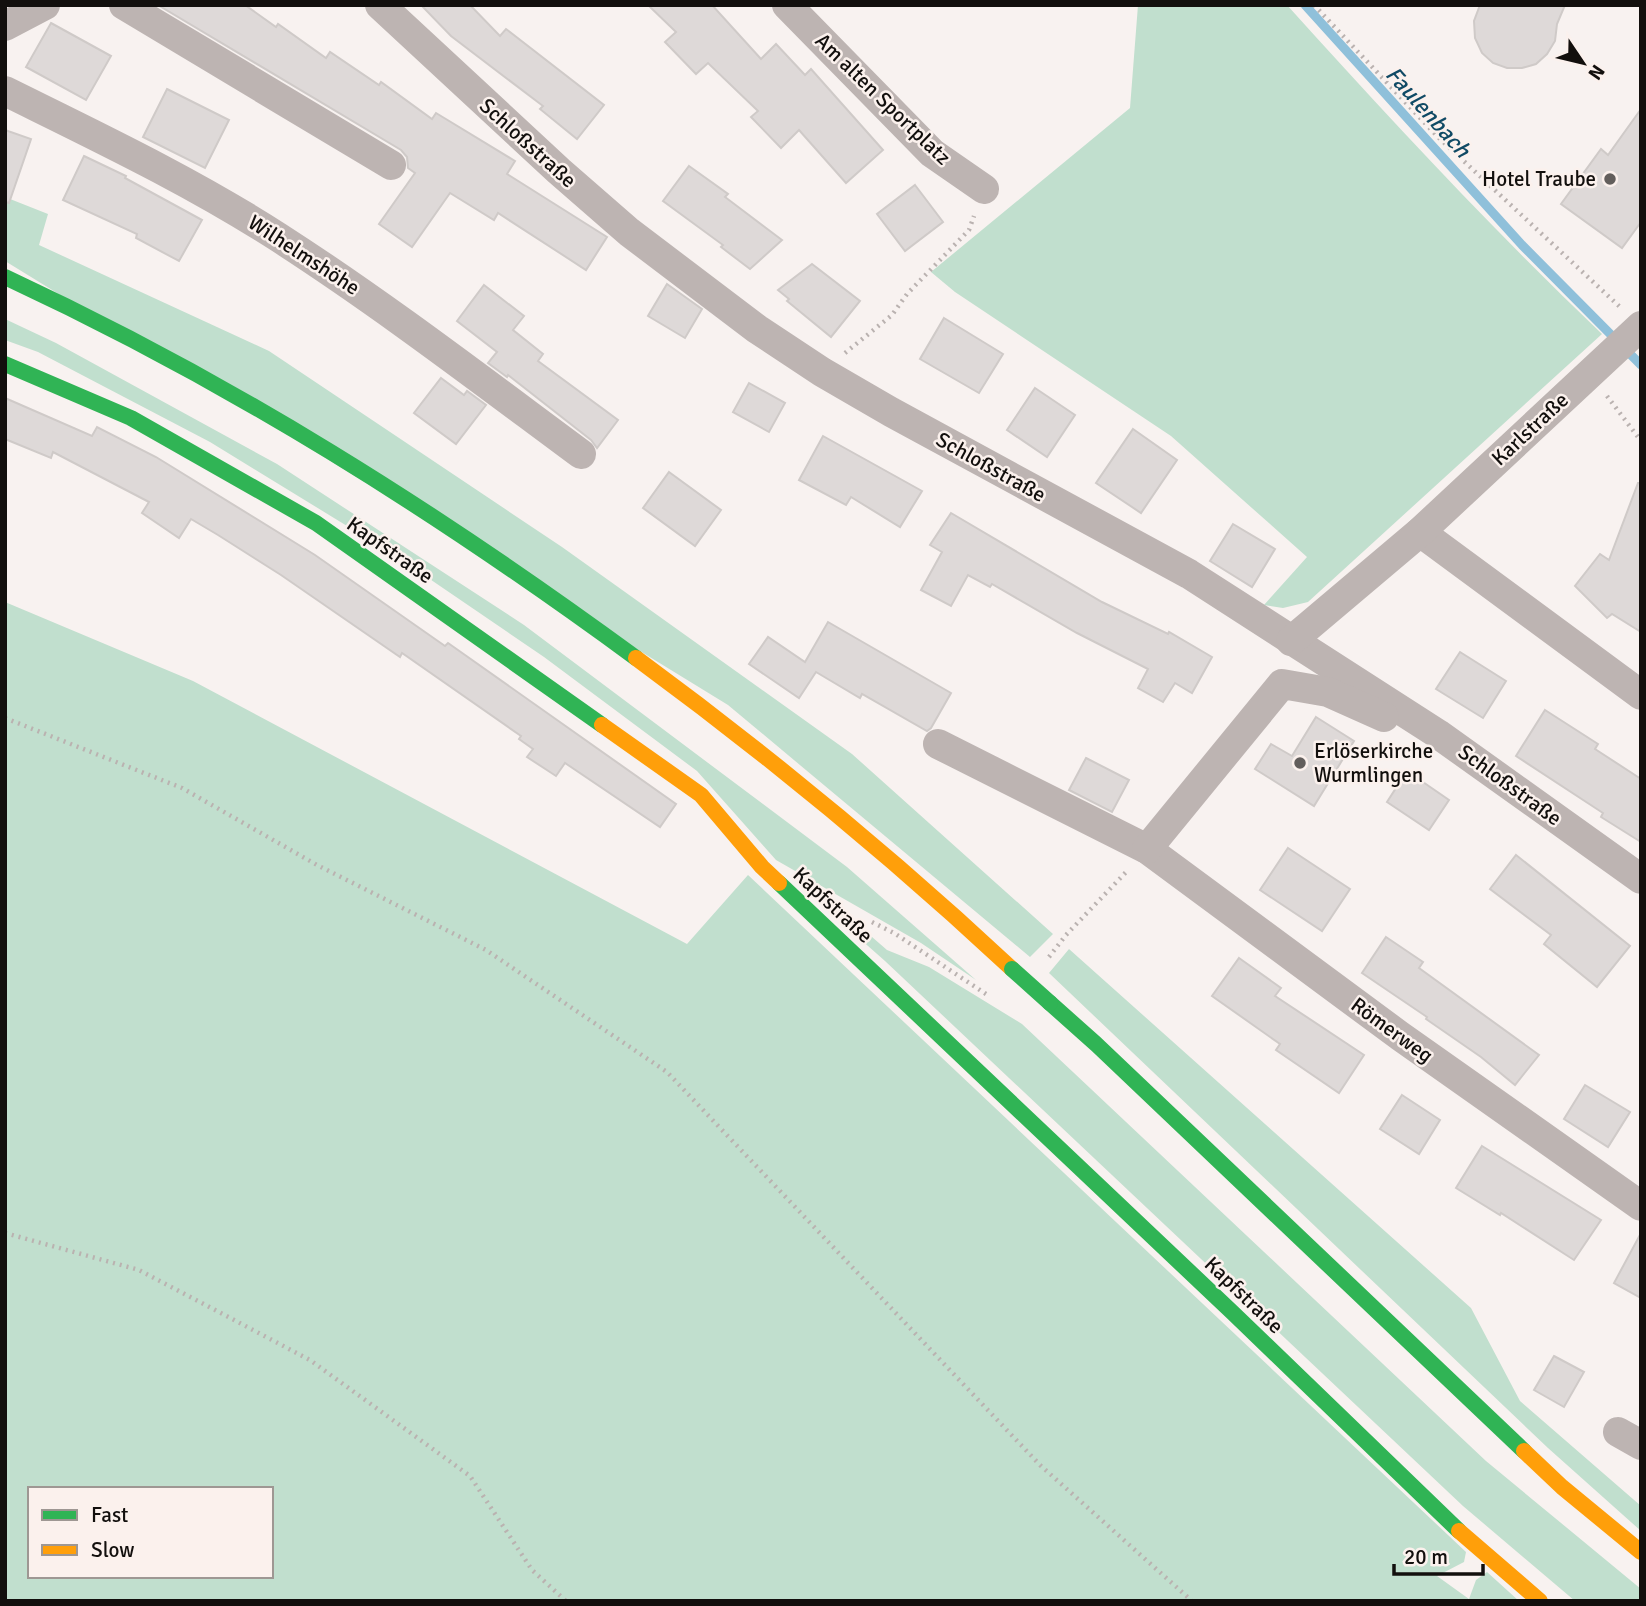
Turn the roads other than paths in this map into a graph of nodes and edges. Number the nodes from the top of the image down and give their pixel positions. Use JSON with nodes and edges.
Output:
{"nodes":[{"id":1,"x":45,"y":5,"type":"edge"},
{"id":2,"x":124,"y":5,"type":"edge"},
{"id":3,"x":380,"y":5,"type":"edge"},
{"id":4,"x":786,"y":5,"type":"edge"},
{"id":5,"x":5,"y":26,"type":"edge"},
{"id":6,"x":5,"y":91,"type":"edge"},
{"id":7,"x":391,"y":165,"type":"dead end"},
{"id":8,"x":984,"y":189,"type":"road end"},
{"id":9,"x":5,"y":277,"type":"edge"},
{"id":10,"x":1637,"y":329,"type":"edge"},
{"id":11,"x":5,"y":364,"type":"edge"},
{"id":12,"x":581,"y":454,"type":"dead end"},
{"id":13,"x":1420,"y":532,"type":"junction"},
{"id":14,"x":1291,"y":641,"type":"junction"},
{"id":15,"x":1641,"y":695,"type":"edge"},
{"id":16,"x":1438,"y":734,"type":"junction"},
{"id":17,"x":939,"y":744,"type":"dead end"},
{"id":18,"x":1147,"y":849,"type":"junction"},
{"id":19,"x":1641,"y":878,"type":"edge"},
{"id":20,"x":1641,"y":1206,"type":"edge"},
{"id":21,"x":1641,"y":1552,"type":"edge"},
{"id":22,"x":1541,"y":1601,"type":"edge"}],
"edges":[{"from":1,"to":5,"type":"street"},
{"from":2,"to":7,"type":"street"},
{"from":3,"to":14,"type":"street","name":"Schloßstraße"},
{"from":4,"to":8,"type":"street","name":"Am alten Sportplatz"},
{"from":6,"to":12,"type":"street","name":"Wilhelmshöhe"},
{"from":9,"to":21,"type":"main road","bridge":true},
{"from":10,"to":13,"type":"street","name":"Karlstraße"},
{"from":11,"to":22,"type":"main road","name":"Kapfstraße"},
{"from":13,"to":14,"type":"street","name":"Karlstraße"},
{"from":13,"to":15,"type":"street"},
{"from":14,"to":16,"type":"street","name":"Schloßstraße"},
{"from":16,"to":18,"type":"street"},
{"from":16,"to":19,"type":"street","name":"Schloßstraße"},
{"from":17,"to":18,"type":"street","name":"Römerweg"},
{"from":18,"to":20,"type":"street","name":"Römerweg"}]}
